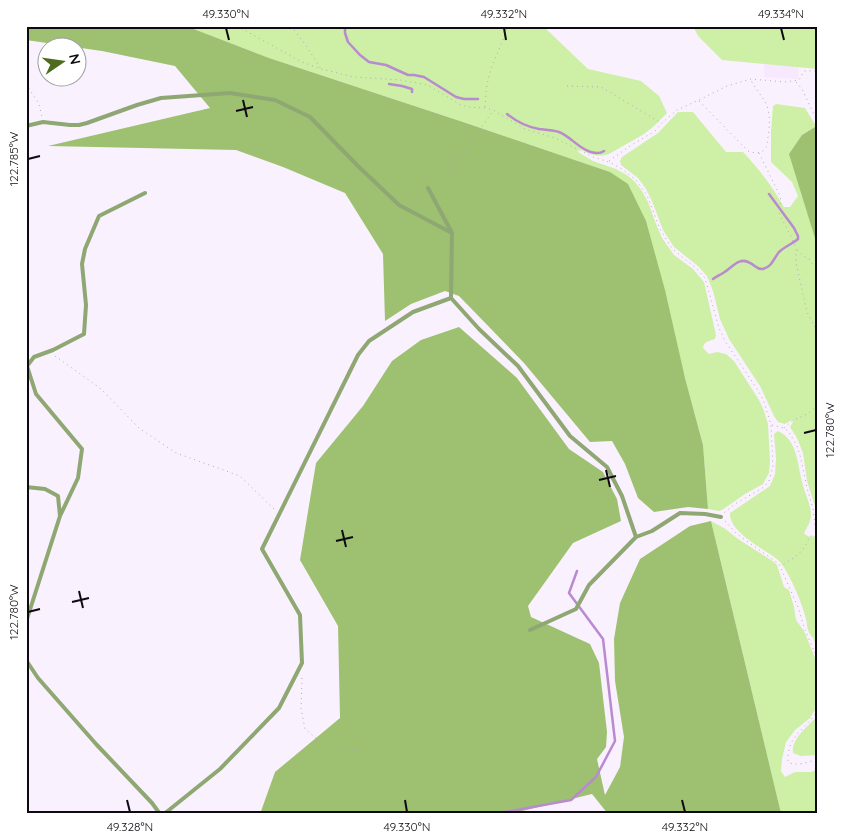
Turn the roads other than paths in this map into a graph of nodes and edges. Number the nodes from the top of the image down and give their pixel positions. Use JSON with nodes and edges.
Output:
{"nodes":[{"id":1,"x":26,"y":126,"type":"edge"},
{"id":2,"x":428,"y":188,"type":"dead end"},
{"id":3,"x":145,"y":194,"type":"dead end"},
{"id":4,"x":452,"y":233,"type":"junction"},
{"id":5,"x":451,"y":298,"type":"junction"},
{"id":6,"x":26,"y":487,"type":"edge"},
{"id":7,"x":60,"y":516,"type":"junction"},
{"id":8,"x":721,"y":517,"type":"road end"},
{"id":9,"x":636,"y":537,"type":"junction"},
{"id":10,"x":26,"y":622,"type":"edge"},
{"id":11,"x":530,"y":630,"type":"dead end"},
{"id":12,"x":26,"y":660,"type":"edge"},
{"id":13,"x":160,"y":814,"type":"edge"},
{"id":14,"x":164,"y":814,"type":"edge"}],
"edges":[{"from":1,"to":4,"type":"lane"},
{"from":2,"to":4,"type":"lane"},
{"from":3,"to":7,"type":"lane"},
{"from":4,"to":5,"type":"lane"},
{"from":5,"to":9,"type":"lane"},
{"from":5,"to":14,"type":"lane"},
{"from":6,"to":7,"type":"lane"},
{"from":7,"to":10,"type":"lane"},
{"from":8,"to":9,"type":"lane"},
{"from":9,"to":11,"type":"lane"},
{"from":12,"to":13,"type":"lane"}]}
